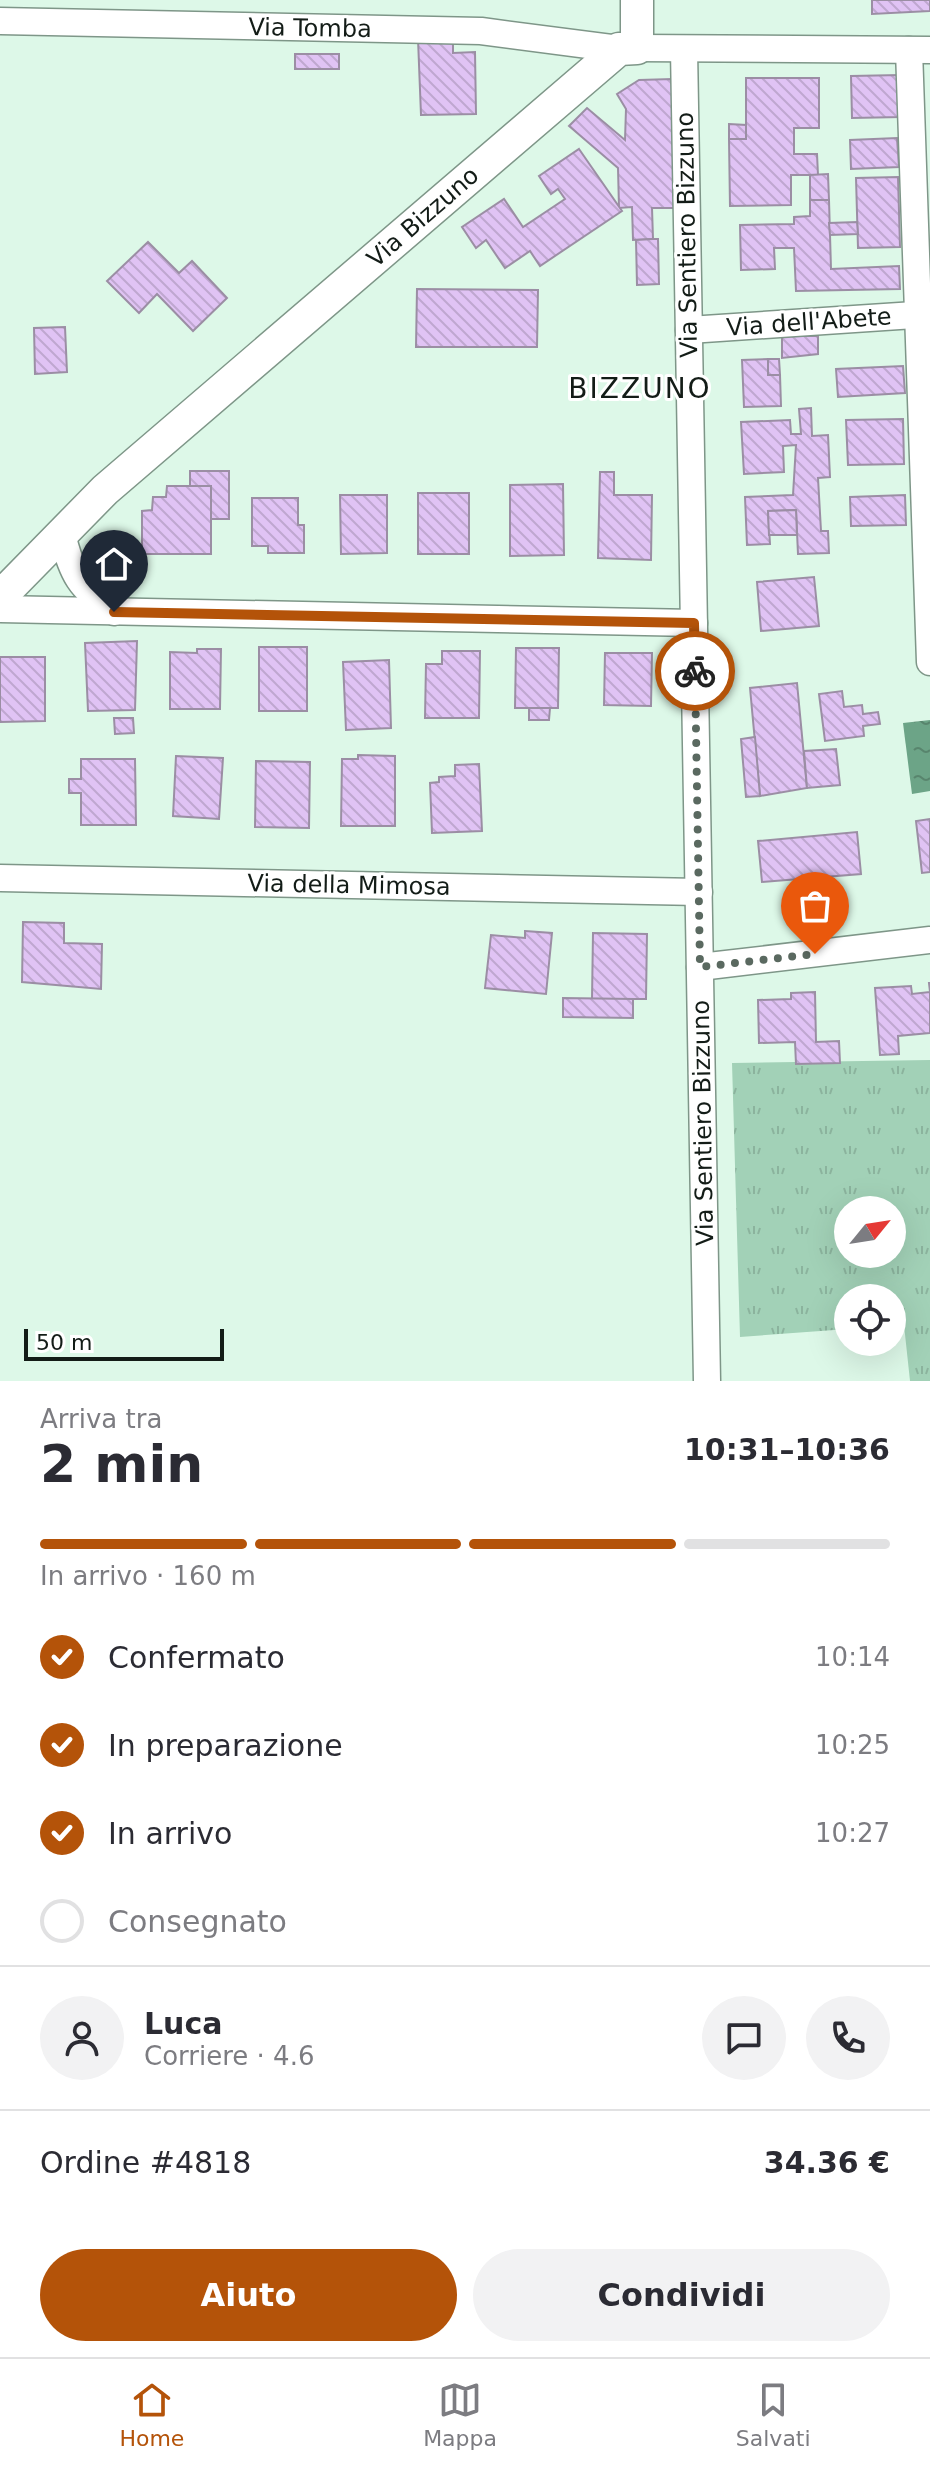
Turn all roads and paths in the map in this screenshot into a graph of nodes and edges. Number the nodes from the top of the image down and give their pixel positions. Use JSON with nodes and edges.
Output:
{"nodes":[{"id":1,"x":637,"y":0,"type":"edge"},
{"id":2,"x":0,"y":21,"type":"edge"},
{"id":3,"x":628,"y":48,"type":"junction"},
{"id":4,"x":684,"y":49,"type":"junction"},
{"id":5,"x":920,"y":50,"type":"edge"},
{"id":6,"x":925,"y":314,"type":"edge"},
{"id":7,"x":689,"y":330,"type":"junction"},
{"id":8,"x":62,"y":534,"type":"junction"},
{"id":9,"x":0,"y":597,"type":"edge"},
{"id":10,"x":0,"y":609,"type":"edge"},
{"id":11,"x":114,"y":612,"type":"junction"},
{"id":12,"x":694,"y":623,"type":"junction"},
{"id":13,"x":930,"y":662,"type":"edge"},
{"id":14,"x":0,"y":878,"type":"edge"},
{"id":15,"x":699,"y":892,"type":"junction"},
{"id":16,"x":930,"y":940,"type":"edge"},
{"id":17,"x":700,"y":967,"type":"junction"},
{"id":18,"x":707,"y":1381,"type":"edge"}],
"edges":[{"from":1,"to":3,"type":"street"},
{"from":2,"to":3,"type":"street","name":"Via Tomba"},
{"from":3,"to":4,"type":"street"},
{"from":3,"to":8,"type":"street","name":"Via Bizzuno"},
{"from":4,"to":5,"type":"street"},
{"from":4,"to":7,"type":"street","name":"Via Sentiero Bizzuno"},
{"from":5,"to":6,"type":"street"},
{"from":6,"to":7,"type":"street","name":"Via dell'Abete"},
{"from":6,"to":13,"type":"street"},
{"from":7,"to":12,"type":"street","name":"Via Sentiero Bizzuno"},
{"from":8,"to":9,"type":"street","name":"Via Bizzuno"},
{"from":8,"to":11,"type":"street"},
{"from":10,"to":11,"type":"street"},
{"from":11,"to":12,"type":"street"},
{"from":12,"to":15,"type":"street","name":"Via Sentiero Bizzuno"},
{"from":14,"to":15,"type":"street","name":"Via della Mimosa"},
{"from":15,"to":17,"type":"street","name":"Via Sentiero Bizzuno"},
{"from":16,"to":17,"type":"street"},
{"from":17,"to":18,"type":"street","name":"Via Sentiero Bizzuno"}]}
